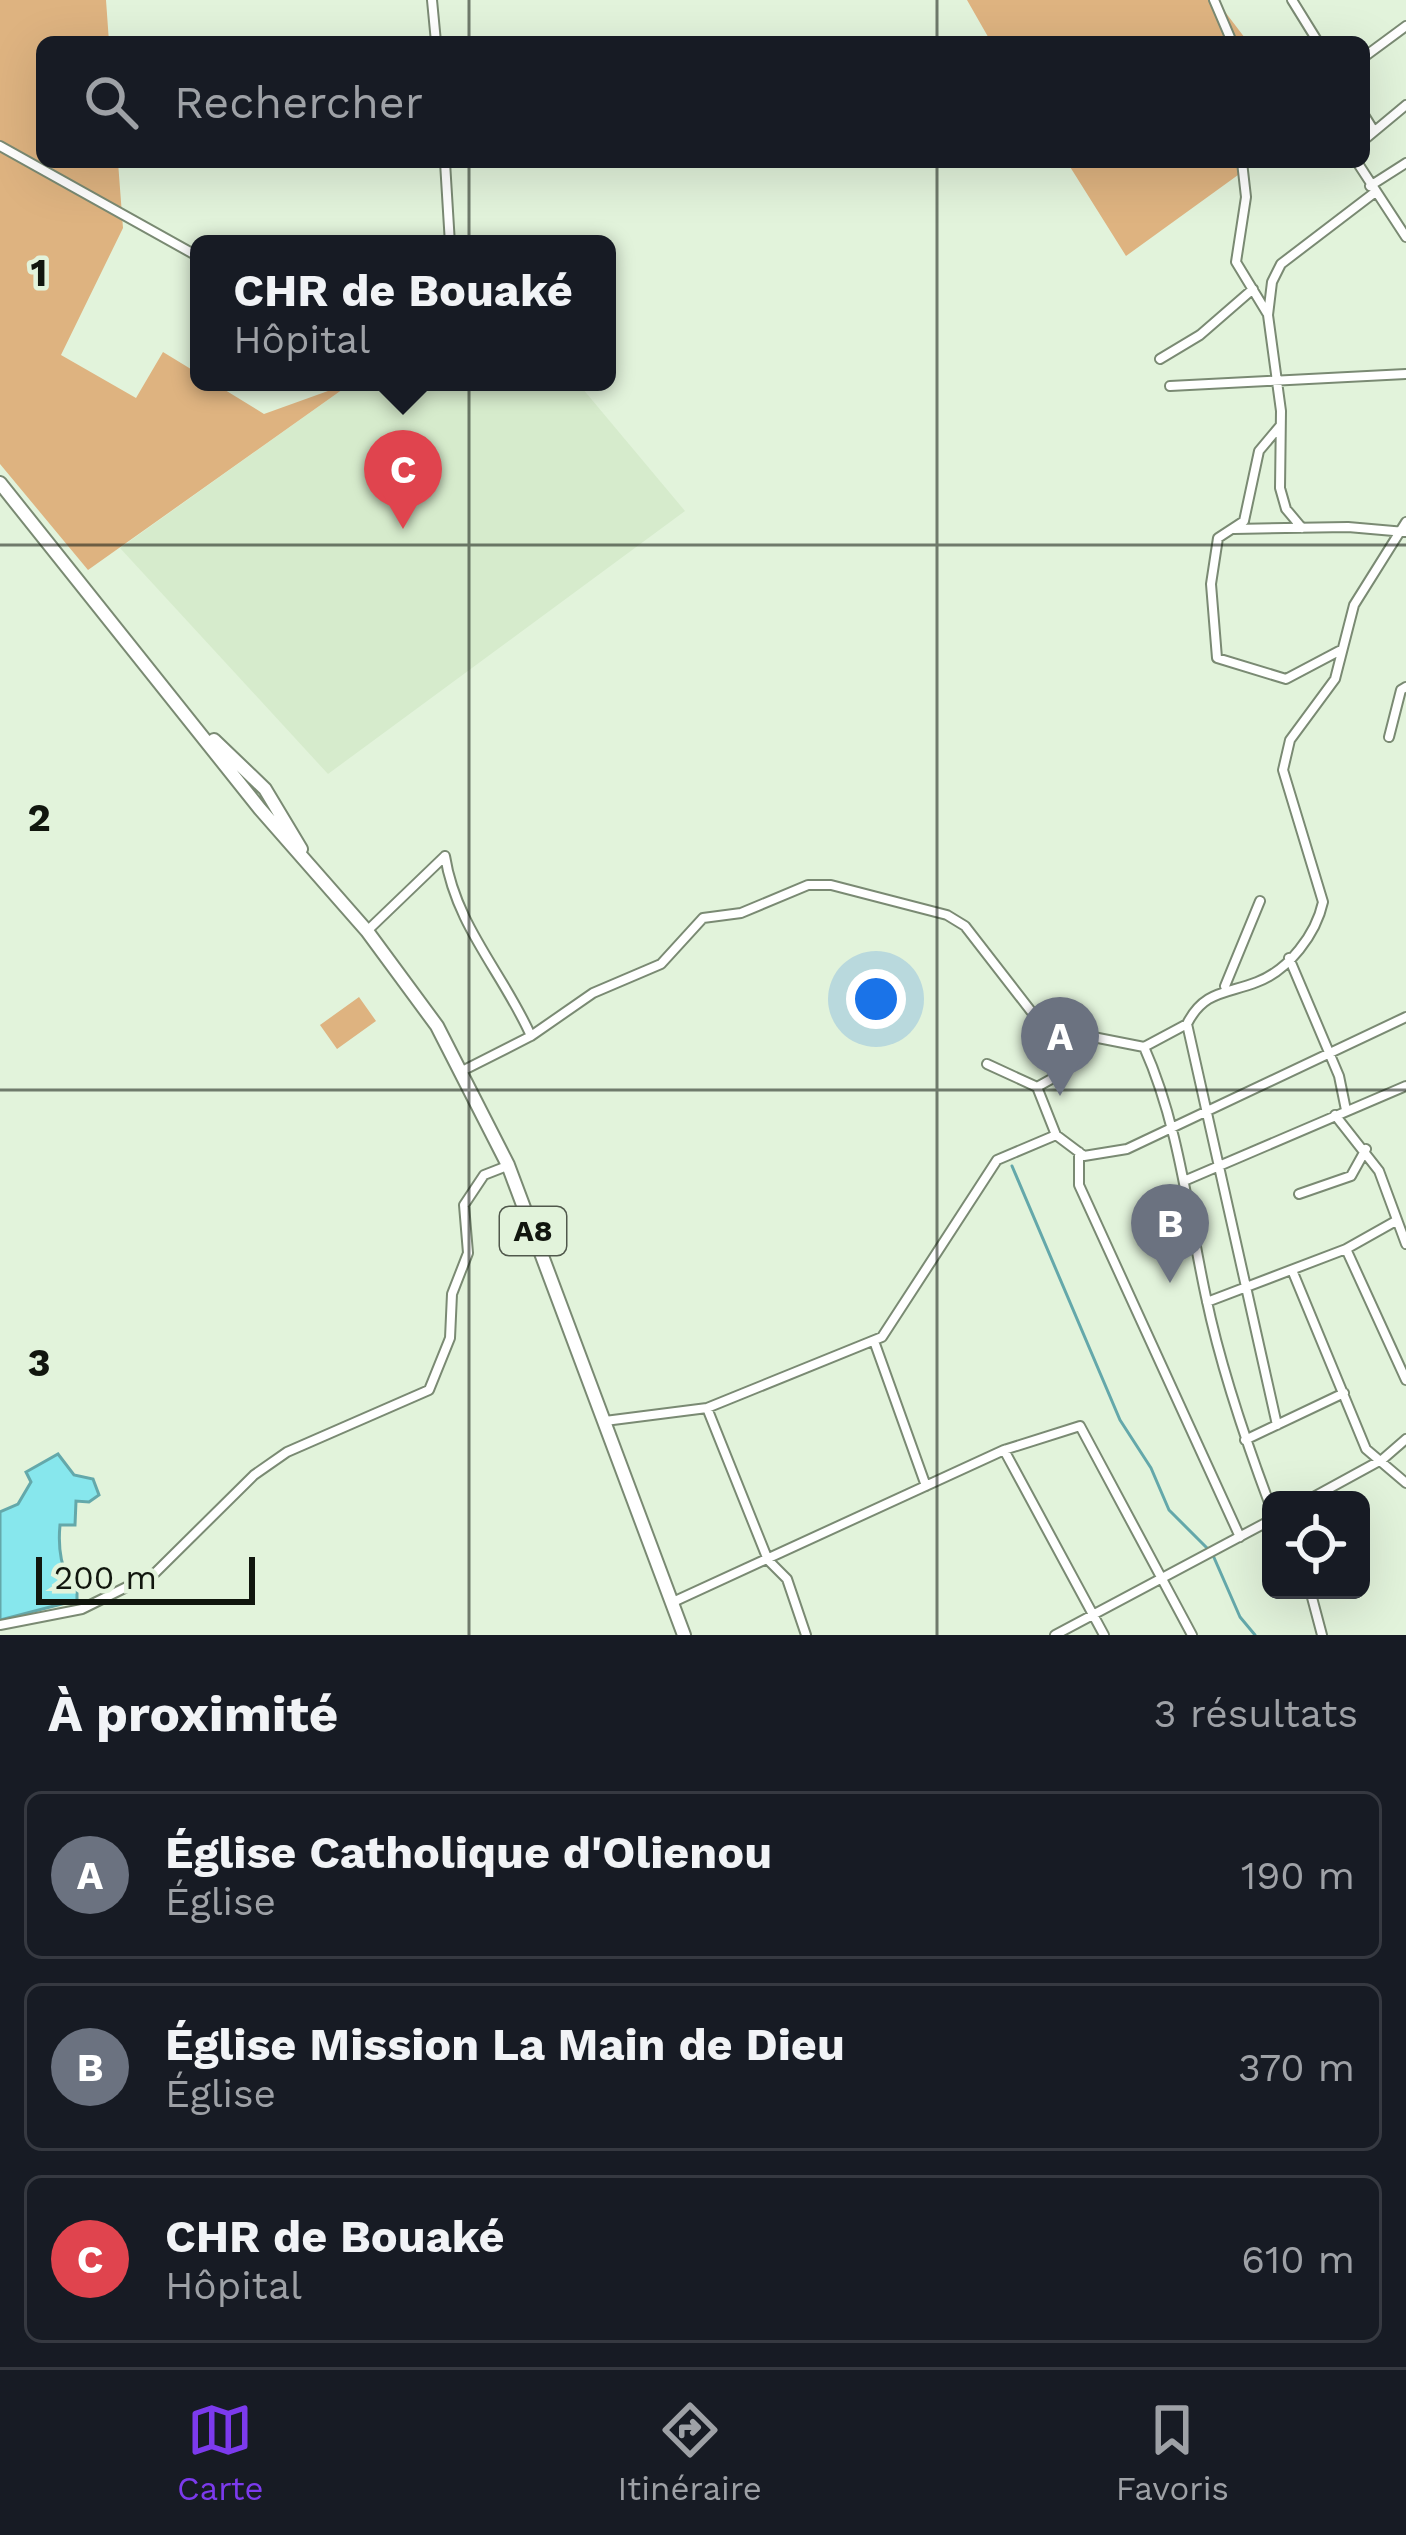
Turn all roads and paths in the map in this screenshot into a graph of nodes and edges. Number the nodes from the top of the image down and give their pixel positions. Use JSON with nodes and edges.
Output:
{"nodes":[{"id":1,"x":432,"y":0,"type":"edge"},
{"id":2,"x":1214,"y":0,"type":"edge"},
{"id":3,"x":1292,"y":0,"type":"edge"},
{"id":4,"x":1406,"y":26,"type":"edge"},
{"id":5,"x":435,"y":36,"type":"edge"},
{"id":6,"x":1229,"y":36,"type":"edge"},
{"id":7,"x":1314,"y":36,"type":"edge"},
{"id":8,"x":1370,"y":53,"type":"edge"},
{"id":9,"x":1406,"y":105,"type":"edge"},
{"id":10,"x":1370,"y":125,"type":"edge"},
{"id":11,"x":1374,"y":131,"type":"junction"},
{"id":12,"x":1370,"y":135,"type":"edge"},
{"id":13,"x":0,"y":146,"type":"edge"},
{"id":14,"x":1406,"y":163,"type":"edge"},
{"id":15,"x":36,"y":166,"type":"edge"},
{"id":16,"x":40,"y":168,"type":"edge"},
{"id":17,"x":445,"y":168,"type":"edge"},
{"id":18,"x":1244,"y":168,"type":"edge"},
{"id":19,"x":1360,"y":168,"type":"edge"},
{"id":20,"x":1372,"y":190,"type":"junction"},
{"id":21,"x":449,"y":235,"type":"edge"},
{"id":22,"x":1406,"y":237,"type":"edge"},
{"id":23,"x":190,"y":251,"type":"edge"},
{"id":24,"x":1253,"y":289,"type":"junction"},
{"id":25,"x":1268,"y":314,"type":"junction"},
{"id":26,"x":1160,"y":359,"type":"dead end"},
{"id":27,"x":1406,"y":374,"type":"edge"},
{"id":28,"x":1278,"y":380,"type":"junction"},
{"id":29,"x":1169,"y":386,"type":"dead end"},
{"id":30,"x":1280,"y":426,"type":"junction"},
{"id":31,"x":0,"y":483,"type":"edge"},
{"id":32,"x":1302,"y":528,"type":"junction"},
{"id":33,"x":1232,"y":529,"type":"junction"},
{"id":34,"x":1405,"y":529,"type":"edge"},
{"id":35,"x":1340,"y":650,"type":"junction"},
{"id":36,"x":1406,"y":687,"type":"edge"},
{"id":37,"x":1389,"y":737,"type":"dead end"},
{"id":38,"x":1260,"y":901,"type":"dead end"},
{"id":39,"x":367,"y":931,"type":"junction"},
{"id":40,"x":1289,"y":958,"type":"junction"},
{"id":41,"x":1225,"y":986,"type":"junction"},
{"id":42,"x":1406,"y":1017,"type":"edge"},
{"id":43,"x":1186,"y":1024,"type":"junction"},
{"id":44,"x":531,"y":1036,"type":"junction"},
{"id":45,"x":1062,"y":1044,"type":"junction"},
{"id":46,"x":1144,"y":1047,"type":"junction"},
{"id":47,"x":1328,"y":1053,"type":"junction"},
{"id":48,"x":987,"y":1064,"type":"dead end"},
{"id":49,"x":462,"y":1071,"type":"junction"},
{"id":50,"x":1406,"y":1086,"type":"edge"},
{"id":51,"x":1037,"y":1087,"type":"junction"},
{"id":52,"x":1346,"y":1110,"type":"junction"},
{"id":53,"x":1209,"y":1112,"type":"junction"},
{"id":54,"x":1336,"y":1114,"type":"junction"},
{"id":55,"x":1170,"y":1128,"type":"junction"},
{"id":56,"x":1056,"y":1135,"type":"junction"},
{"id":57,"x":1366,"y":1149,"type":"junction"},
{"id":58,"x":1078,"y":1152,"type":"junction"},
{"id":59,"x":508,"y":1165,"type":"junction"},
{"id":60,"x":1219,"y":1168,"type":"junction"},
{"id":61,"x":1184,"y":1181,"type":"junction"},
{"id":62,"x":1299,"y":1194,"type":"dead end"},
{"id":63,"x":1394,"y":1222,"type":"junction"},
{"id":64,"x":1406,"y":1244,"type":"edge"},
{"id":65,"x":1346,"y":1249,"type":"junction"},
{"id":66,"x":1292,"y":1270,"type":"junction"},
{"id":67,"x":1245,"y":1289,"type":"junction"},
{"id":68,"x":1207,"y":1301,"type":"junction"},
{"id":69,"x":874,"y":1341,"type":"junction"},
{"id":70,"x":1406,"y":1380,"type":"edge"},
{"id":71,"x":1344,"y":1393,"type":"junction"},
{"id":72,"x":707,"y":1408,"type":"junction"},
{"id":73,"x":605,"y":1421,"type":"junction"},
{"id":74,"x":1277,"y":1425,"type":"junction"},
{"id":75,"x":1406,"y":1439,"type":"edge"},
{"id":76,"x":1245,"y":1440,"type":"junction"},
{"id":77,"x":1004,"y":1450,"type":"junction"},
{"id":78,"x":1383,"y":1459,"type":"junction"},
{"id":79,"x":1406,"y":1483,"type":"edge"},
{"id":80,"x":926,"y":1486,"type":"junction"},
{"id":81,"x":1264,"y":1491,"type":"edge"},
{"id":82,"x":1324,"y":1491,"type":"edge"},
{"id":83,"x":1262,"y":1525,"type":"edge"},
{"id":84,"x":1240,"y":1537,"type":"junction"},
{"id":85,"x":768,"y":1560,"type":"junction"},
{"id":86,"x":1162,"y":1578,"type":"junction"},
{"id":87,"x":1312,"y":1599,"type":"edge"},
{"id":88,"x":671,"y":1602,"type":"junction"},
{"id":89,"x":1093,"y":1615,"type":"junction"},
{"id":90,"x":0,"y":1625,"type":"edge"},
{"id":91,"x":684,"y":1635,"type":"edge"},
{"id":92,"x":806,"y":1635,"type":"edge"},
{"id":93,"x":1055,"y":1635,"type":"edge"},
{"id":94,"x":1104,"y":1635,"type":"edge"},
{"id":95,"x":1192,"y":1635,"type":"edge"},
{"id":96,"x":1322,"y":1635,"type":"edge"}],
"edges":[{"from":1,"to":5,"type":"street"},
{"from":2,"to":6,"type":"street"},
{"from":3,"to":7,"type":"street"},
{"from":4,"to":8,"type":"street"},
{"from":9,"to":11,"type":"street"},
{"from":10,"to":11,"type":"street"},
{"from":11,"to":12,"type":"street"},
{"from":13,"to":15,"type":"street"},
{"from":14,"to":20,"type":"street"},
{"from":16,"to":23,"type":"street"},
{"from":17,"to":21,"type":"street"},
{"from":18,"to":24,"type":"street"},
{"from":19,"to":20,"type":"street"},
{"from":20,"to":22,"type":"street"},
{"from":20,"to":25,"type":"street"},
{"from":24,"to":25,"type":"street"},
{"from":24,"to":26,"type":"street"},
{"from":25,"to":28,"type":"street"},
{"from":27,"to":28,"type":"street"},
{"from":28,"to":29,"type":"street"},
{"from":28,"to":30,"type":"street"},
{"from":30,"to":32,"type":"street"},
{"from":30,"to":33,"type":"street"},
{"from":31,"to":39,"type":"main road","number":"A8"},
{"from":32,"to":33,"type":"street"},
{"from":32,"to":34,"type":"street"},
{"from":33,"to":35,"type":"street"},
{"from":34,"to":35,"type":"street"},
{"from":35,"to":40,"type":"street"},
{"from":36,"to":37,"type":"street"},
{"from":38,"to":41,"type":"street"},
{"from":39,"to":44,"type":"street"},
{"from":39,"to":49,"type":"main road","number":"A8"},
{"from":40,"to":41,"type":"street"},
{"from":40,"to":47,"type":"street"},
{"from":41,"to":43,"type":"street"},
{"from":42,"to":47,"type":"street"},
{"from":43,"to":46,"type":"street"},
{"from":43,"to":53,"type":"street"},
{"from":44,"to":45,"type":"street"},
{"from":44,"to":49,"type":"street"},
{"from":45,"to":46,"type":"street"},
{"from":45,"to":51,"type":"street"},
{"from":46,"to":55,"type":"street"},
{"from":47,"to":52,"type":"street"},
{"from":47,"to":53,"type":"street"},
{"from":48,"to":51,"type":"street"},
{"from":49,"to":59,"type":"main road","number":"A8"},
{"from":50,"to":52,"type":"street"},
{"from":51,"to":56,"type":"street"},
{"from":52,"to":54,"type":"street"},
{"from":53,"to":55,"type":"street"},
{"from":53,"to":60,"type":"street"},
{"from":54,"to":57,"type":"street"},
{"from":54,"to":60,"type":"street"},
{"from":55,"to":58,"type":"street"},
{"from":55,"to":61,"type":"street"},
{"from":56,"to":58,"type":"street"},
{"from":56,"to":69,"type":"street"},
{"from":57,"to":62,"type":"street"},
{"from":57,"to":63,"type":"street"},
{"from":58,"to":84,"type":"street"},
{"from":59,"to":73,"type":"main road","number":"A8"},
{"from":59,"to":90,"type":"street"},
{"from":60,"to":61,"type":"street"},
{"from":60,"to":67,"type":"street"},
{"from":61,"to":68,"type":"street"},
{"from":63,"to":64,"type":"street"},
{"from":63,"to":65,"type":"street"},
{"from":65,"to":66,"type":"street"},
{"from":65,"to":70,"type":"street"},
{"from":66,"to":67,"type":"street"},
{"from":66,"to":71,"type":"street"},
{"from":67,"to":68,"type":"street"},
{"from":67,"to":74,"type":"street"},
{"from":68,"to":76,"type":"street"},
{"from":69,"to":72,"type":"street"},
{"from":69,"to":80,"type":"street"},
{"from":71,"to":74,"type":"street"},
{"from":71,"to":78,"type":"street"},
{"from":72,"to":73,"type":"street"},
{"from":72,"to":85,"type":"street"},
{"from":73,"to":88,"type":"main road","number":"A8"},
{"from":74,"to":76,"type":"street"},
{"from":75,"to":78,"type":"street"},
{"from":76,"to":81,"type":"street"},
{"from":77,"to":80,"type":"street"},
{"from":77,"to":86,"type":"street"},
{"from":77,"to":89,"type":"street"},
{"from":78,"to":79,"type":"street"},
{"from":78,"to":82,"type":"street"},
{"from":80,"to":85,"type":"street"},
{"from":83,"to":84,"type":"street"},
{"from":84,"to":86,"type":"street"},
{"from":85,"to":88,"type":"street"},
{"from":85,"to":92,"type":"street"},
{"from":86,"to":89,"type":"street"},
{"from":86,"to":95,"type":"street"},
{"from":87,"to":96,"type":"street"},
{"from":88,"to":91,"type":"main road","number":"A8"},
{"from":89,"to":93,"type":"street"},
{"from":89,"to":94,"type":"street"}]}
